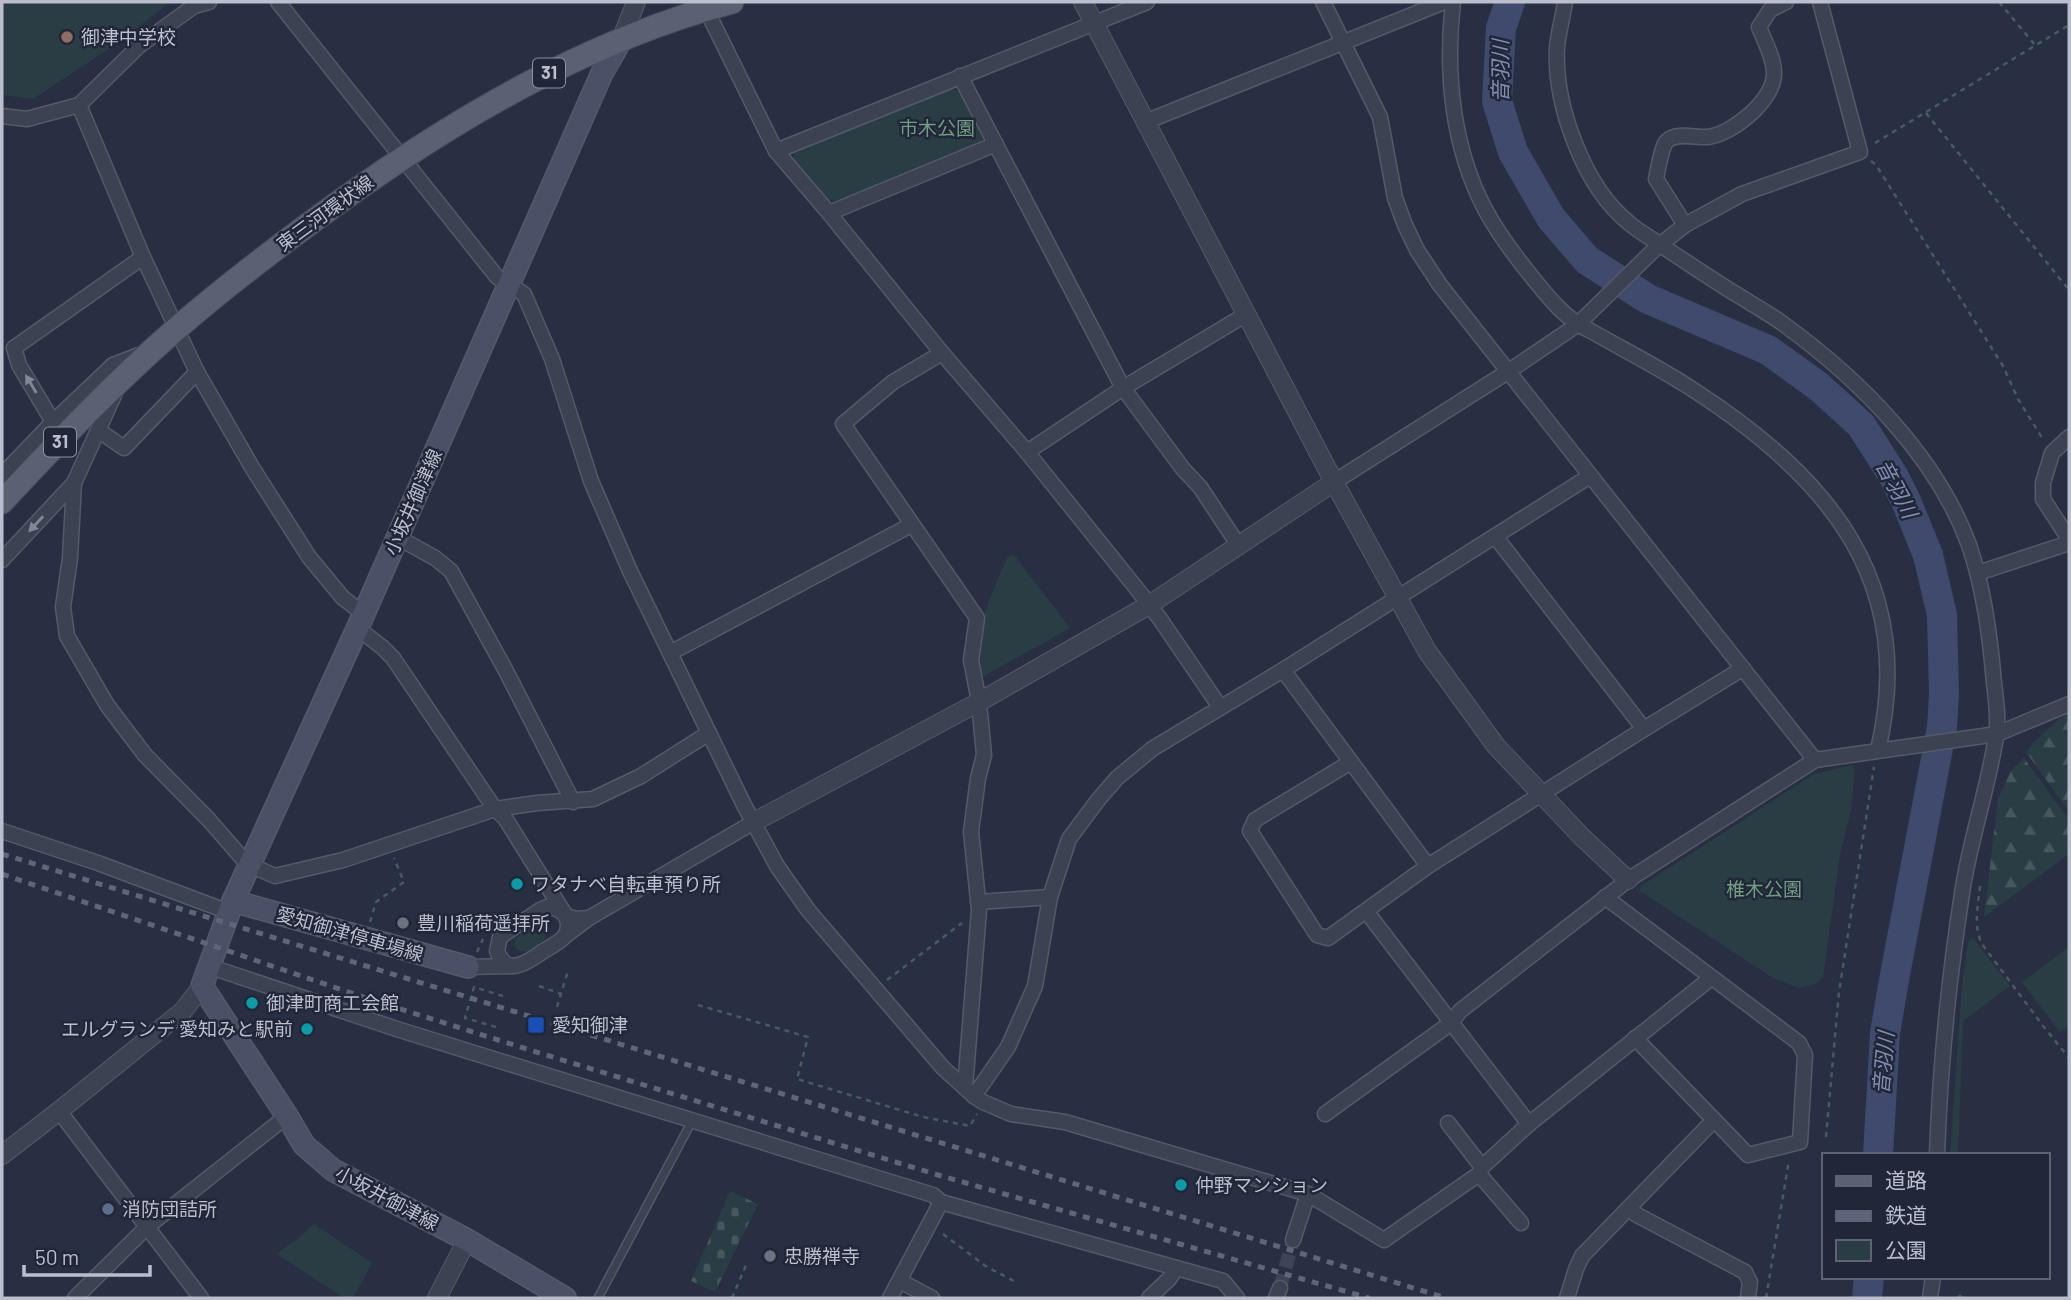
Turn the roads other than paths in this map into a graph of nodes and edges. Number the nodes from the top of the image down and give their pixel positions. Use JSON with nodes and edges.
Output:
{"nodes":[{"id":1,"x":209,"y":2,"type":"edge"},
{"id":2,"x":278,"y":2,"type":"edge"},
{"id":3,"x":636,"y":2,"type":"edge"},
{"id":4,"x":732,"y":2,"type":"edge"},
{"id":5,"x":1083,"y":2,"type":"edge"},
{"id":6,"x":1147,"y":2,"type":"edge"},
{"id":7,"x":1323,"y":2,"type":"edge"},
{"id":8,"x":1444,"y":2,"type":"edge"},
{"id":9,"x":1453,"y":2,"type":"edge"},
{"id":10,"x":1565,"y":2,"type":"edge"},
{"id":11,"x":1786,"y":2,"type":"edge"},
{"id":12,"x":1820,"y":2,"type":"edge"},
{"id":13,"x":713,"y":5,"type":"edge"},
{"id":14,"x":1094,"y":23,"type":"junction"},
{"id":15,"x":621,"y":40,"type":"junction"},
{"id":16,"x":1343,"y":41,"type":"junction"},
{"id":17,"x":960,"y":76,"type":"junction"},
{"id":18,"x":79,"y":105,"type":"junction"},
{"id":19,"x":2,"y":116,"type":"edge"},
{"id":20,"x":1145,"y":122,"type":"junction"},
{"id":21,"x":996,"y":145,"type":"junction"},
{"id":22,"x":776,"y":151,"type":"junction"},
{"id":23,"x":402,"y":158,"type":"junction"},
{"id":24,"x":829,"y":213,"type":"junction"},
{"id":25,"x":1685,"y":225,"type":"junction"},
{"id":26,"x":1658,"y":246,"type":"junction"},
{"id":27,"x":143,"y":257,"type":"junction"},
{"id":28,"x":509,"y":285,"type":"junction"},
{"id":29,"x":1245,"y":315,"type":"junction"},
{"id":30,"x":1579,"y":323,"type":"junction"},
{"id":31,"x":177,"y":328,"type":"junction"},
{"id":32,"x":8,"y":351,"type":"edge"},
{"id":33,"x":152,"y":351,"type":"junction"},
{"id":34,"x":942,"y":353,"type":"junction"},
{"id":35,"x":1509,"y":371,"type":"junction"},
{"id":36,"x":197,"y":372,"type":"junction"},
{"id":37,"x":120,"y":382,"type":"junction"},
{"id":38,"x":1123,"y":388,"type":"junction"},
{"id":39,"x":53,"y":422,"type":"junction"},
{"id":40,"x":98,"y":430,"type":"junction"},
{"id":41,"x":2069,"y":437,"type":"edge"},
{"id":42,"x":1027,"y":452,"type":"junction"},
{"id":43,"x":2,"y":475,"type":"edge"},
{"id":44,"x":1590,"y":476,"type":"junction"},
{"id":45,"x":1334,"y":482,"type":"junction"},
{"id":46,"x":74,"y":483,"type":"junction"},
{"id":47,"x":2,"y":502,"type":"edge"},
{"id":48,"x":911,"y":525,"type":"junction"},
{"id":49,"x":1495,"y":536,"type":"junction"},
{"id":50,"x":397,"y":537,"type":"junction"},
{"id":51,"x":2069,"y":541,"type":"edge"},
{"id":52,"x":1239,"y":546,"type":"junction"},
{"id":53,"x":2,"y":560,"type":"edge"},
{"id":54,"x":1978,"y":573,"type":"junction"},
{"id":55,"x":1397,"y":597,"type":"junction"},
{"id":56,"x":1149,"y":605,"type":"junction"},
{"id":57,"x":361,"y":621,"type":"junction"},
{"id":58,"x":670,"y":653,"type":"junction"},
{"id":59,"x":1742,"y":669,"type":"junction"},
{"id":60,"x":1283,"y":670,"type":"junction"},
{"id":61,"x":979,"y":702,"type":"junction"},
{"id":62,"x":2069,"y":704,"type":"edge"},
{"id":63,"x":1220,"y":707,"type":"junction"},
{"id":64,"x":1644,"y":729,"type":"junction"},
{"id":65,"x":709,"y":733,"type":"junction"},
{"id":66,"x":1993,"y":735,"type":"junction"},
{"id":67,"x":1881,"y":750,"type":"junction"},
{"id":68,"x":1815,"y":760,"type":"junction"},
{"id":69,"x":1351,"y":762,"type":"junction"},
{"id":70,"x":1540,"y":794,"type":"junction"},
{"id":71,"x":573,"y":802,"type":"junction"},
{"id":72,"x":495,"y":809,"type":"junction"},
{"id":73,"x":754,"y":822,"type":"junction"},
{"id":74,"x":2,"y":831,"type":"edge"},
{"id":75,"x":250,"y":865,"type":"junction"},
{"id":76,"x":1428,"y":866,"type":"junction"},
{"id":77,"x":1628,"y":880,"type":"junction"},
{"id":78,"x":1050,"y":897,"type":"junction"},
{"id":79,"x":1605,"y":897,"type":"junction"},
{"id":80,"x":555,"y":899,"type":"junction"},
{"id":81,"x":231,"y":906,"type":"junction"},
{"id":82,"x":979,"y":906,"type":"junction"},
{"id":83,"x":540,"y":910,"type":"junction"},
{"id":84,"x":1366,"y":911,"type":"junction"},
{"id":85,"x":566,"y":916,"type":"junction"},
{"id":86,"x":589,"y":918,"type":"junction"},
{"id":87,"x":565,"y":936,"type":"junction"},
{"id":88,"x":497,"y":943,"type":"junction"},
{"id":89,"x":518,"y":966,"type":"junction"},
{"id":90,"x":476,"y":967,"type":"junction"},
{"id":91,"x":205,"y":976,"type":"junction"},
{"id":92,"x":1711,"y":978,"type":"junction"},
{"id":93,"x":1451,"y":1023,"type":"junction"},
{"id":94,"x":1635,"y":1038,"type":"junction"},
{"id":95,"x":974,"y":1095,"type":"junction"},
{"id":96,"x":60,"y":1111,"type":"junction"},
{"id":97,"x":1325,"y":1114,"type":"dead end"},
{"id":98,"x":287,"y":1116,"type":"junction"},
{"id":99,"x":693,"y":1120,"type":"junction"},
{"id":100,"x":1714,"y":1120,"type":"junction"},
{"id":101,"x":1448,"y":1123,"type":"dead end"},
{"id":102,"x":1529,"y":1124,"type":"junction"},
{"id":103,"x":1937,"y":1153,"type":"edge"},
{"id":104,"x":2,"y":1156,"type":"edge"},
{"id":105,"x":1480,"y":1170,"type":"junction"},
{"id":106,"x":1308,"y":1194,"type":"junction"},
{"id":107,"x":941,"y":1202,"type":"junction"},
{"id":108,"x":1628,"y":1209,"type":"junction"},
{"id":109,"x":1521,"y":1223,"type":"dead end"},
{"id":110,"x":148,"y":1226,"type":"junction"},
{"id":111,"x":467,"y":1240,"type":"junction"},
{"id":112,"x":1293,"y":1240,"type":"tunnel mouth"},
{"id":113,"x":1177,"y":1268,"type":"junction"},
{"id":114,"x":1933,"y":1279,"type":"edge"},
{"id":115,"x":900,"y":1281,"type":"junction"},
{"id":116,"x":75,"y":1298,"type":"edge"},
{"id":117,"x":201,"y":1298,"type":"edge"},
{"id":118,"x":437,"y":1298,"type":"edge"},
{"id":119,"x":565,"y":1298,"type":"edge"},
{"id":120,"x":598,"y":1298,"type":"edge"},
{"id":121,"x":890,"y":1298,"type":"edge"},
{"id":122,"x":932,"y":1298,"type":"edge"},
{"id":123,"x":1150,"y":1298,"type":"edge"},
{"id":124,"x":1237,"y":1298,"type":"edge"},
{"id":125,"x":1567,"y":1298,"type":"edge"},
{"id":126,"x":1748,"y":1298,"type":"edge"},
{"id":127,"x":1930,"y":1298,"type":"edge"}],
"edges":[{"from":1,"to":18,"type":"street"},
{"from":2,"to":23,"type":"street"},
{"from":3,"to":15,"type":"street"},
{"from":4,"to":13,"type":"main road","name":"東三河環状線","number":"31"},
{"from":5,"to":14,"type":"street"},
{"from":6,"to":14,"type":"street"},
{"from":7,"to":16,"type":"street"},
{"from":8,"to":16,"type":"street"},
{"from":9,"to":30,"type":"street"},
{"from":10,"to":26,"type":"street"},
{"from":11,"to":25,"type":"street"},
{"from":12,"to":25,"type":"street"},
{"from":13,"to":15,"type":"main road","name":"東三河環状線","number":"31"},
{"from":13,"to":22,"type":"street"},
{"from":14,"to":17,"type":"street"},
{"from":14,"to":20,"type":"street"},
{"from":15,"to":23,"type":"main road","name":"東三河環状線","number":"31"},
{"from":15,"to":28,"type":"main road","name":"小坂井御津線"},
{"from":16,"to":20,"type":"street"},
{"from":16,"to":35,"type":"street"},
{"from":17,"to":21,"type":"street"},
{"from":17,"to":22,"type":"street"},
{"from":18,"to":19,"type":"street"},
{"from":18,"to":27,"type":"street"},
{"from":20,"to":29,"type":"street"},
{"from":21,"to":24,"type":"street"},
{"from":21,"to":38,"type":"street"},
{"from":22,"to":24,"type":"street"},
{"from":23,"to":28,"type":"street"},
{"from":23,"to":31,"type":"main road","name":"東三河環状線","number":"31"},
{"from":24,"to":34,"type":"street"},
{"from":25,"to":26,"type":"street"},
{"from":26,"to":30,"type":"street"},
{"from":26,"to":54,"type":"street"},
{"from":27,"to":31,"type":"street"},
{"from":27,"to":32,"type":"street"},
{"from":28,"to":50,"type":"main road","name":"小坂井御津線"},
{"from":28,"to":58,"type":"street"},
{"from":29,"to":38,"type":"street"},
{"from":29,"to":45,"type":"street"},
{"from":30,"to":35,"type":"street"},
{"from":30,"to":67,"type":"street"},
{"from":31,"to":33,"type":"main road","name":"東三河環状線","number":"31"},
{"from":31,"to":36,"type":"street"},
{"from":39,"to":32,"type":"street","one_way":true},
{"from":33,"to":37,"type":"main road","name":"東三河環状線","number":"31"},
{"from":33,"to":39,"type":"street"},
{"from":34,"to":42,"type":"street"},
{"from":34,"to":48,"type":"street"},
{"from":35,"to":44,"type":"street"},
{"from":35,"to":45,"type":"street"},
{"from":36,"to":40,"type":"street"},
{"from":36,"to":57,"type":"street"},
{"from":37,"to":40,"type":"street"},
{"from":37,"to":47,"type":"main road","name":"東三河環状線","number":"31"},
{"from":38,"to":42,"type":"street"},
{"from":38,"to":52,"type":"street"},
{"from":39,"to":43,"type":"street"},
{"from":40,"to":46,"type":"street"},
{"from":41,"to":51,"type":"street"},
{"from":42,"to":56,"type":"street"},
{"from":44,"to":49,"type":"street"},
{"from":44,"to":59,"type":"street"},
{"from":45,"to":52,"type":"street"},
{"from":45,"to":55,"type":"street"},
{"from":46,"to":53,"type":"street","one_way":true},
{"from":46,"to":75,"type":"street"},
{"from":48,"to":58,"type":"street"},
{"from":48,"to":61,"type":"street"},
{"from":49,"to":55,"type":"street"},
{"from":49,"to":64,"type":"street"},
{"from":50,"to":57,"type":"main road","name":"小坂井御津線"},
{"from":50,"to":71,"type":"street"},
{"from":51,"to":54,"type":"street"},
{"from":52,"to":56,"type":"street"},
{"from":54,"to":66,"type":"street"},
{"from":55,"to":60,"type":"street"},
{"from":55,"to":70,"type":"street"},
{"from":56,"to":61,"type":"street"},
{"from":56,"to":63,"type":"street"},
{"from":57,"to":72,"type":"street"},
{"from":57,"to":75,"type":"main road","name":"小坂井御津線"},
{"from":58,"to":65,"type":"street"},
{"from":59,"to":64,"type":"street"},
{"from":59,"to":68,"type":"street"},
{"from":60,"to":63,"type":"street"},
{"from":60,"to":69,"type":"street"},
{"from":61,"to":73,"type":"street"},
{"from":61,"to":82,"type":"street"},
{"from":62,"to":66,"type":"street"},
{"from":63,"to":78,"type":"street"},
{"from":64,"to":70,"type":"street"},
{"from":65,"to":71,"type":"street"},
{"from":65,"to":73,"type":"street"},
{"from":66,"to":67,"type":"street"},
{"from":66,"to":103,"type":"street"},
{"from":67,"to":68,"type":"street"},
{"from":68,"to":77,"type":"street"},
{"from":69,"to":76,"type":"street"},
{"from":69,"to":84,"type":"street"},
{"from":70,"to":76,"type":"street"},
{"from":70,"to":77,"type":"street"},
{"from":71,"to":72,"type":"street"},
{"from":72,"to":75,"type":"street"},
{"from":72,"to":80,"type":"street"},
{"from":73,"to":86,"type":"street"},
{"from":73,"to":95,"type":"street"},
{"from":74,"to":81,"type":"street"},
{"from":75,"to":81,"type":"main road","name":"小坂井御津線"},
{"from":76,"to":84,"type":"street"},
{"from":77,"to":79,"type":"street"},
{"from":78,"to":82,"type":"street"},
{"from":78,"to":95,"type":"street"},
{"from":79,"to":92,"type":"street"},
{"from":79,"to":93,"type":"street"},
{"from":80,"to":83,"type":"street"},
{"from":80,"to":85,"type":"street"},
{"from":81,"to":90,"type":"main road","name":"愛知御津停車場線"},
{"from":81,"to":91,"type":"main road","name":"小坂井御津線"},
{"from":82,"to":95,"type":"street"},
{"from":83,"to":85,"type":"street"},
{"from":83,"to":88,"type":"street"},
{"from":84,"to":93,"type":"street"},
{"from":85,"to":86,"type":"street"},
{"from":85,"to":87,"type":"street"},
{"from":86,"to":87,"type":"street"},
{"from":87,"to":89,"type":"street"},
{"from":88,"to":89,"type":"street"},
{"from":88,"to":90,"type":"street"},
{"from":89,"to":90,"type":"street"},
{"from":91,"to":96,"type":"street"},
{"from":91,"to":98,"type":"main road","name":"小坂井御津線"},
{"from":91,"to":99,"type":"street"},
{"from":92,"to":94,"type":"street"},
{"from":92,"to":100,"type":"street"},
{"from":93,"to":97,"type":"street"},
{"from":93,"to":102,"type":"street"},
{"from":94,"to":100,"type":"street"},
{"from":94,"to":102,"type":"street"},
{"from":95,"to":106,"type":"street"},
{"from":96,"to":104,"type":"street"},
{"from":96,"to":110,"type":"street"},
{"from":98,"to":110,"type":"street"},
{"from":98,"to":111,"type":"main road","name":"小坂井御津線"},
{"from":99,"to":107,"type":"street"},
{"from":99,"to":120,"type":"lane"},
{"from":100,"to":108,"type":"street"},
{"from":101,"to":105,"type":"street"},
{"from":102,"to":105,"type":"street"},
{"from":105,"to":106,"type":"street"},
{"from":105,"to":109,"type":"street"},
{"from":106,"to":112,"type":"street"},
{"from":107,"to":113,"type":"street"},
{"from":107,"to":115,"type":"street"},
{"from":108,"to":125,"type":"street"},
{"from":108,"to":126,"type":"street"},
{"from":110,"to":116,"type":"street"},
{"from":110,"to":117,"type":"street"},
{"from":111,"to":118,"type":"street"},
{"from":111,"to":119,"type":"main road","name":"小坂井御津線"},
{"from":113,"to":123,"type":"street"},
{"from":113,"to":124,"type":"street"},
{"from":114,"to":127,"type":"street"},
{"from":115,"to":121,"type":"street"},
{"from":115,"to":122,"type":"street"}]}
